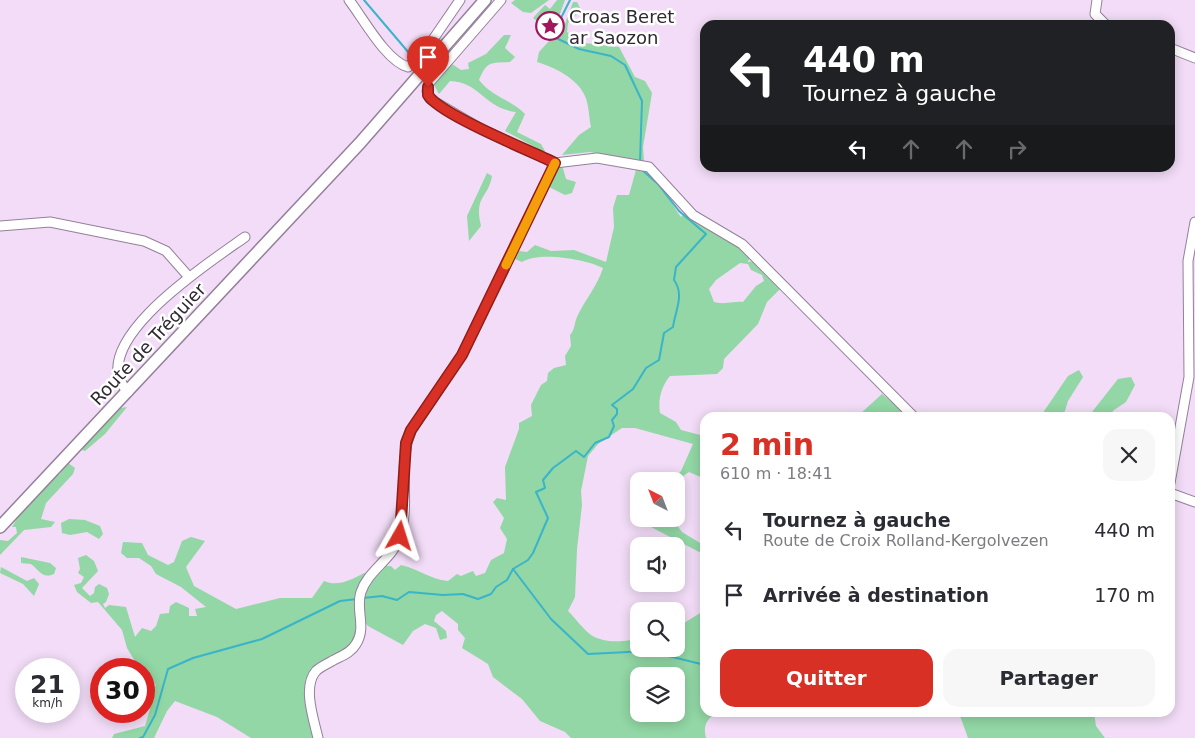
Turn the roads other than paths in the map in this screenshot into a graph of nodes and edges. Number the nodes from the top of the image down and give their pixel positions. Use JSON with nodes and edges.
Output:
{"nodes":[{"id":1,"x":349,"y":0,"type":"edge"},
{"id":2,"x":460,"y":0,"type":"edge"},
{"id":3,"x":501,"y":0,"type":"edge"},
{"id":4,"x":1097,"y":0,"type":"edge"},
{"id":5,"x":485,"y":1,"type":"edge"},
{"id":6,"x":1101,"y":20,"type":"edge"},
{"id":7,"x":1175,"y":50,"type":"edge"},
{"id":8,"x":1195,"y":58,"type":"edge"},
{"id":9,"x":555,"y":163,"type":"junction"},
{"id":10,"x":1195,"y":222,"type":"edge"},
{"id":11,"x":0,"y":226,"type":"edge"},
{"id":12,"x":245,"y":237,"type":"dead end"},
{"id":13,"x":189,"y":277,"type":"junction"},
{"id":14,"x":128,"y":392,"type":"junction"},
{"id":15,"x":909,"y":412,"type":"edge"},
{"id":16,"x":1175,"y":454,"type":"edge"},
{"id":17,"x":1175,"y":496,"type":"edge"},
{"id":18,"x":1195,"y":502,"type":"edge"},
{"id":19,"x":0,"y":527,"type":"edge"},
{"id":20,"x":318,"y":738,"type":"edge"}],
"edges":[{"from":1,"to":2,"type":"street"},
{"from":3,"to":9,"type":"street"},
{"from":4,"to":6,"type":"street"},
{"from":5,"to":14,"type":"main road","name":"Route de Tréguier"},
{"from":7,"to":8,"type":"street"},
{"from":9,"to":15,"type":"street"},
{"from":9,"to":20,"type":"street"},
{"from":10,"to":16,"type":"street"},
{"from":11,"to":13,"type":"street"},
{"from":12,"to":13,"type":"street"},
{"from":13,"to":14,"type":"street"},
{"from":14,"to":19,"type":"main road","name":"Route de Tréguier"},
{"from":17,"to":18,"type":"street"}]}
